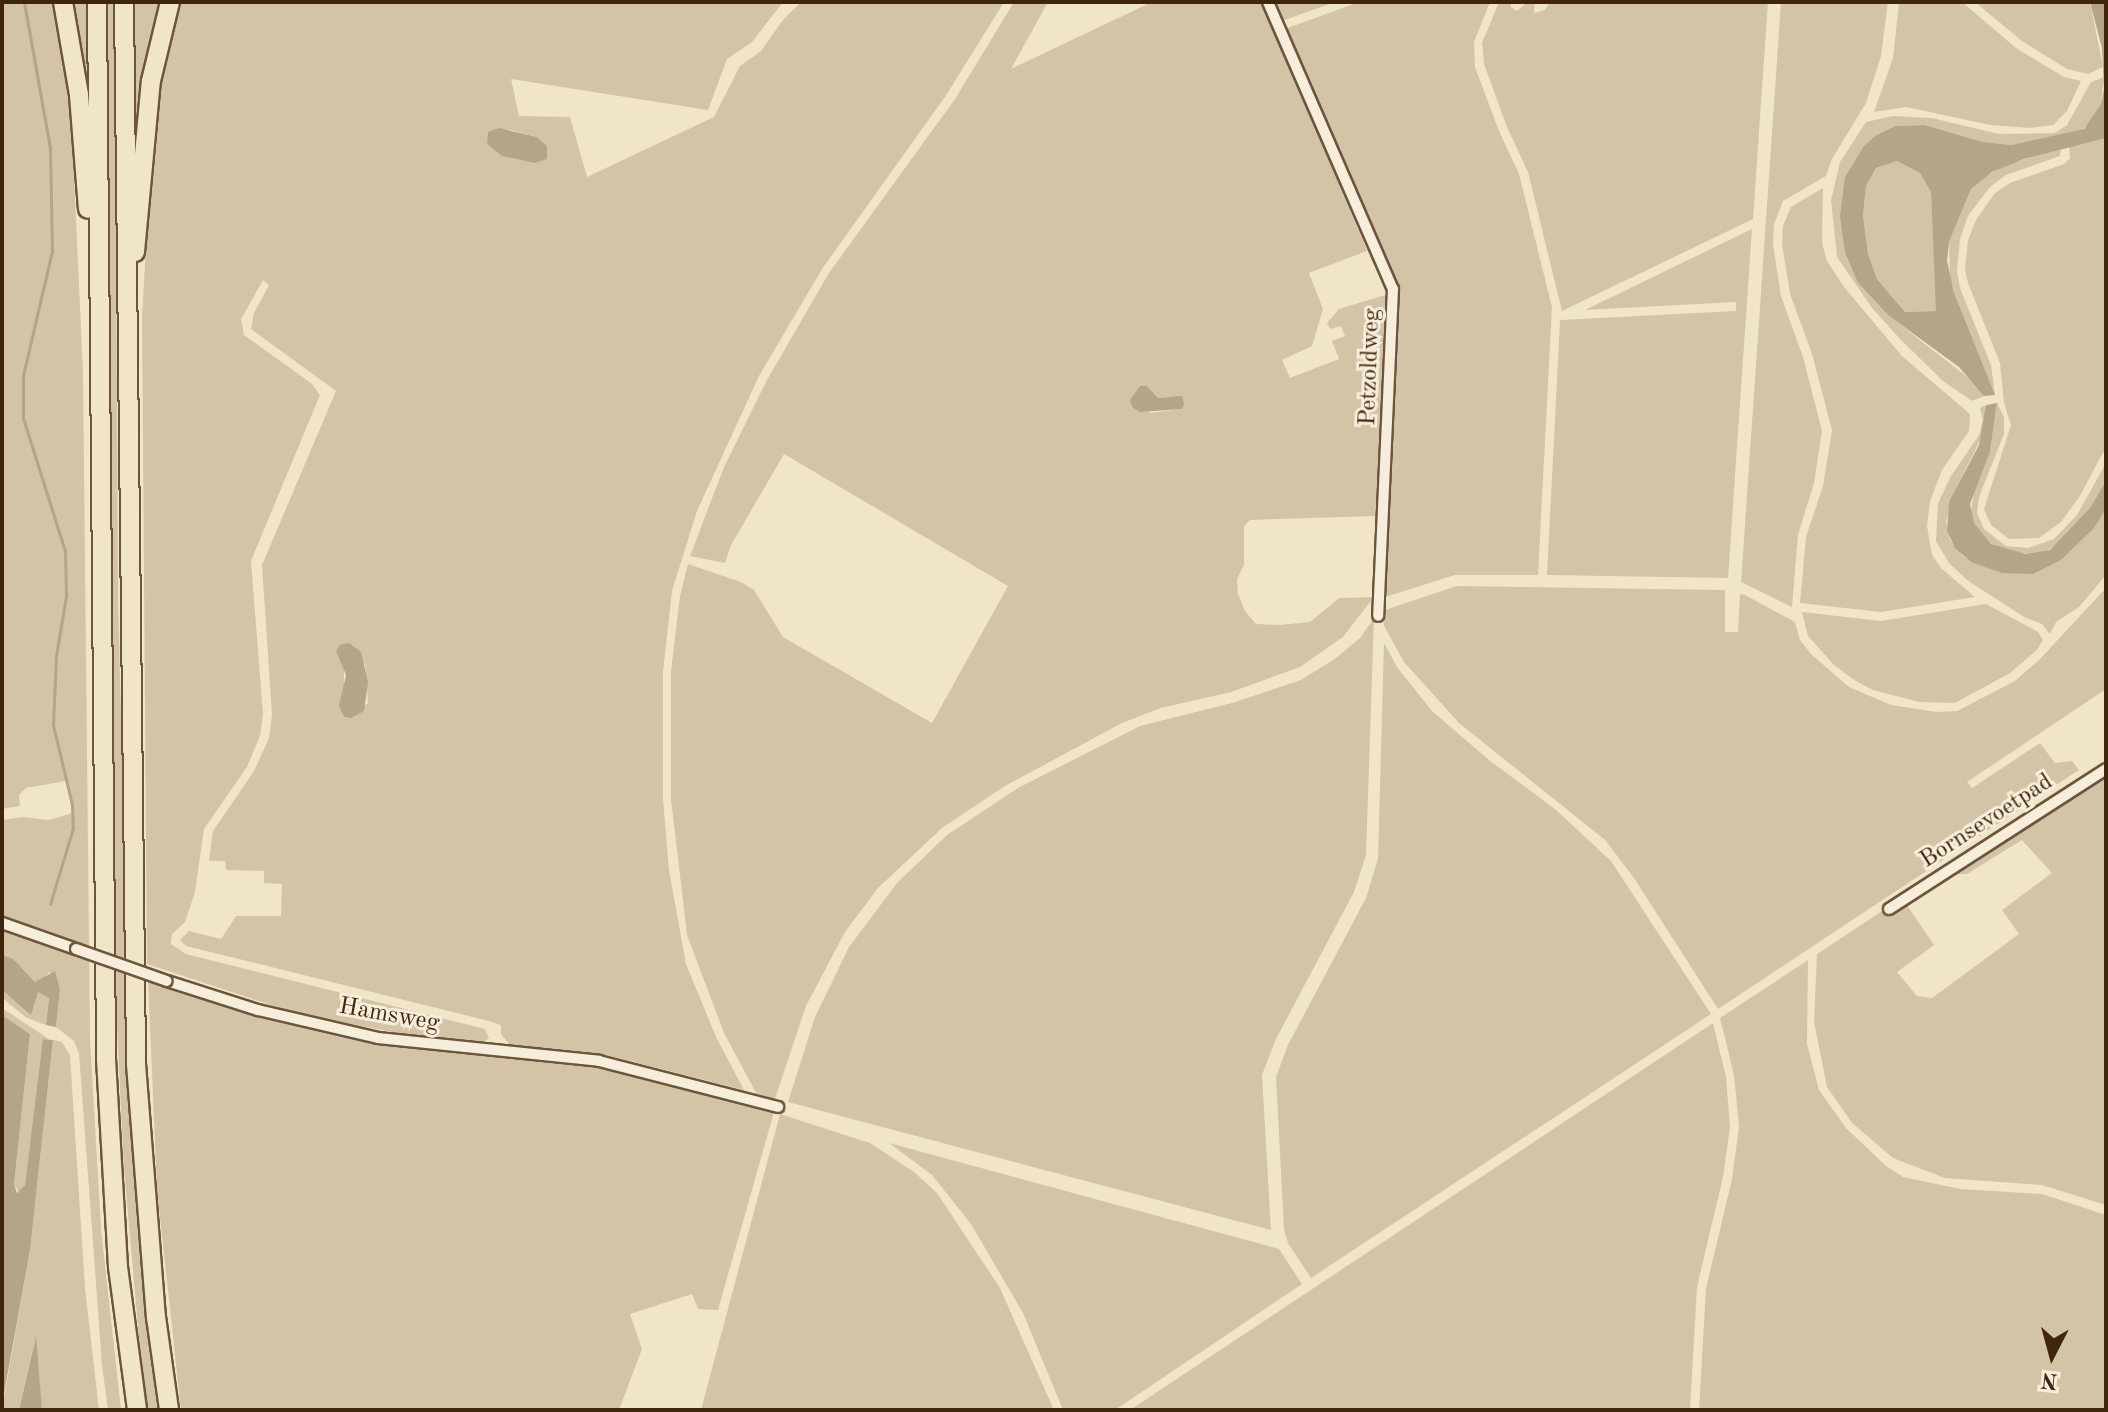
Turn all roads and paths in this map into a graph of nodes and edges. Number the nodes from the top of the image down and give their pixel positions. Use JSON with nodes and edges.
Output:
{"nodes":[{"id":1,"x":63,"y":2,"type":"edge"},
{"id":2,"x":97,"y":2,"type":"edge"},
{"id":3,"x":124,"y":2,"type":"edge"},
{"id":4,"x":170,"y":2,"type":"edge"},
{"id":5,"x":1268,"y":2,"type":"edge"},
{"id":6,"x":99,"y":297,"type":"junction"},
{"id":7,"x":126,"y":310,"type":"junction"},
{"id":8,"x":1378,"y":616,"type":"dead end"},
{"id":9,"x":2106,"y":769,"type":"edge"},
{"id":10,"x":1889,"y":909,"type":"dead end"},
{"id":11,"x":2,"y":923,"type":"edge"},
{"id":12,"x":778,"y":1107,"type":"dead end"},
{"id":13,"x":137,"y":1410,"type":"edge"},
{"id":14,"x":169,"y":1410,"type":"edge"}],
"edges":[{"from":1,"to":6,"type":"highway"},
{"from":2,"to":6,"type":"highway"},
{"from":3,"to":7,"type":"highway"},
{"from":4,"to":7,"type":"highway"},
{"from":5,"to":8,"type":"street","name":"Petzoldweg"},
{"from":6,"to":13,"type":"highway"},
{"from":7,"to":14,"type":"highway"},
{"from":9,"to":10,"type":"street","name":"Bornsevoetpad"},
{"from":11,"to":12,"type":"street","name":"Hamsweg","bridge":true}]}
